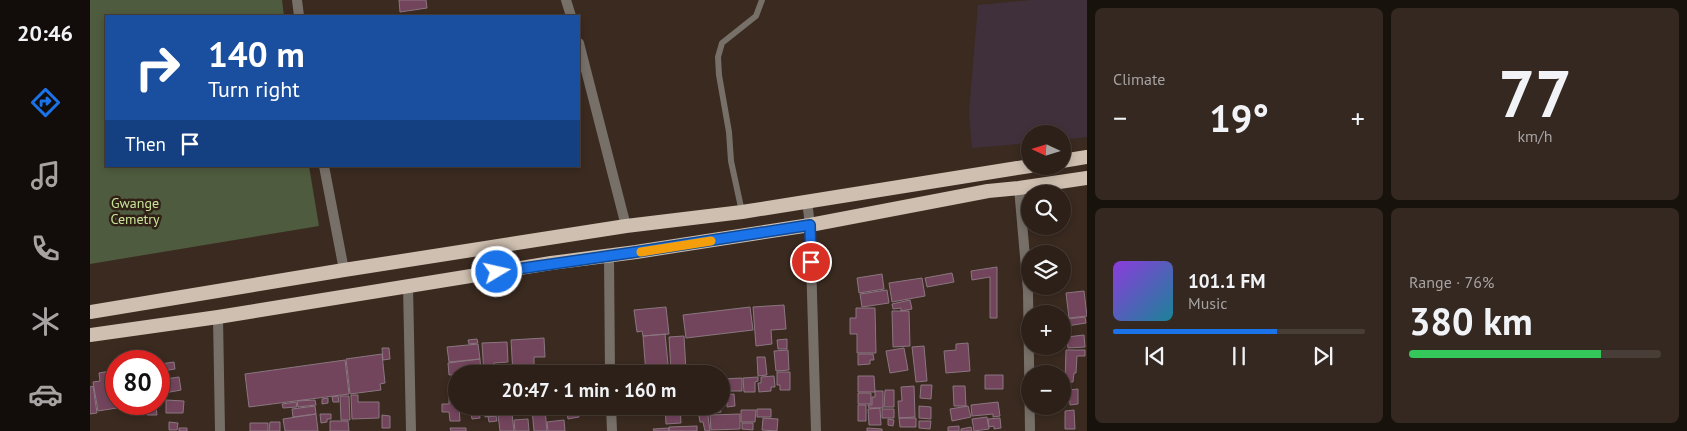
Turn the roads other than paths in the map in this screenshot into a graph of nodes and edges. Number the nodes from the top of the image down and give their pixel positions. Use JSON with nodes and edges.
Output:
{"nodes":[{"id":1,"x":297,"y":0,"type":"edge"},
{"id":2,"x":566,"y":0,"type":"edge"},
{"id":3,"x":762,"y":0,"type":"edge"},
{"id":4,"x":299,"y":15,"type":"edge"},
{"id":5,"x":571,"y":15,"type":"edge"},
{"id":6,"x":580,"y":47,"type":"edge"},
{"id":7,"x":1087,"y":157,"type":"edge"},
{"id":8,"x":1071,"y":160,"type":"edge"},
{"id":9,"x":324,"y":167,"type":"edge"},
{"id":10,"x":1021,"y":167,"type":"edge"},
{"id":11,"x":1087,"y":178,"type":"edge"},
{"id":12,"x":1019,"y":188,"type":"junction"},
{"id":13,"x":807,"y":201,"type":"junction"},
{"id":14,"x":742,"y":212,"type":"junction"},
{"id":15,"x":810,"y":225,"type":"junction"},
{"id":16,"x":626,"y":226,"type":"junction"},
{"id":17,"x":609,"y":256,"type":"junction"},
{"id":18,"x":344,"y":270,"type":"junction"},
{"id":19,"x":408,"y":286,"type":"junction"},
{"id":20,"x":90,"y":312,"type":"edge"},
{"id":21,"x":218,"y":317,"type":"junction"},
{"id":22,"x":90,"y":336,"type":"edge"},
{"id":23,"x":610,"y":365,"type":"edge"},
{"id":24,"x":611,"y":415,"type":"edge"},
{"id":25,"x":220,"y":431,"type":"edge"},
{"id":26,"x":411,"y":431,"type":"edge"},
{"id":27,"x":612,"y":431,"type":"edge"},
{"id":28,"x":816,"y":431,"type":"edge"},
{"id":29,"x":1030,"y":431,"type":"edge"}],
"edges":[{"from":1,"to":4,"type":"street"},
{"from":2,"to":5,"type":"street"},
{"from":3,"to":14,"type":"lane"},
{"from":6,"to":16,"type":"street"},
{"from":7,"to":8,"type":"highway"},
{"from":9,"to":18,"type":"street"},
{"from":10,"to":13,"type":"highway"},
{"from":11,"to":12,"type":"highway"},
{"from":12,"to":15,"type":"highway"},
{"from":12,"to":29,"type":"street"},
{"from":13,"to":14,"type":"highway"},
{"from":13,"to":15,"type":"street"},
{"from":14,"to":16,"type":"highway"},
{"from":15,"to":17,"type":"highway"},
{"from":15,"to":28,"type":"street"},
{"from":16,"to":18,"type":"highway"},
{"from":17,"to":19,"type":"highway"},
{"from":17,"to":23,"type":"street"},
{"from":18,"to":20,"type":"highway"},
{"from":19,"to":21,"type":"highway"},
{"from":19,"to":26,"type":"street"},
{"from":21,"to":22,"type":"highway"},
{"from":21,"to":25,"type":"street"},
{"from":24,"to":27,"type":"street"}]}
